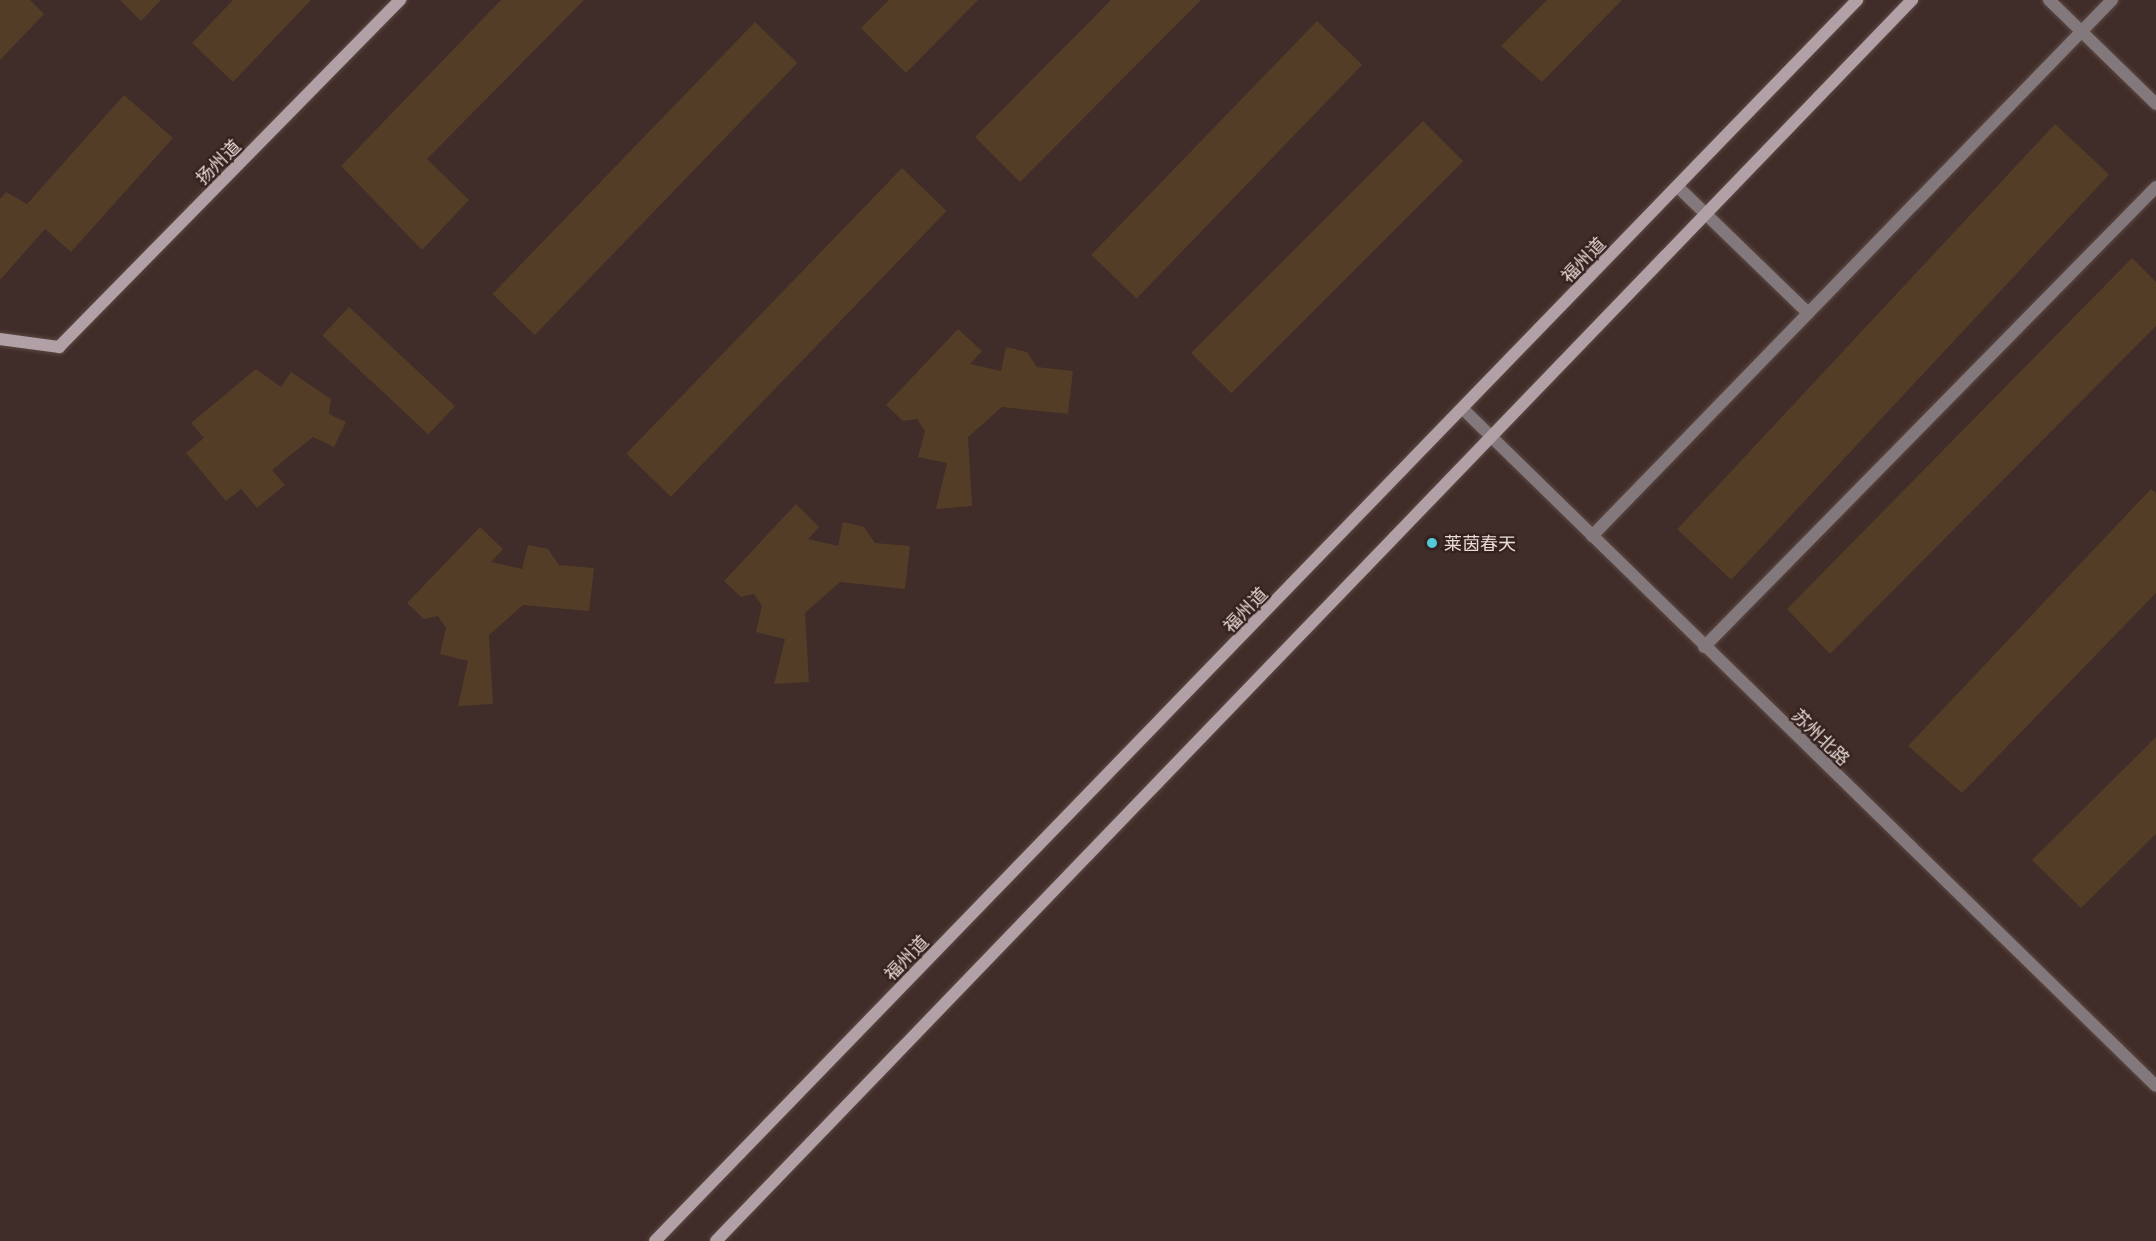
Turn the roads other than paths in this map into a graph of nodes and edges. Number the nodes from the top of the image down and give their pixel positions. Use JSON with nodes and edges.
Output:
{"nodes":[{"id":1,"x":400,"y":0,"type":"edge"},
{"id":2,"x":1857,"y":0,"type":"edge"},
{"id":3,"x":1912,"y":0,"type":"edge"},
{"id":4,"x":2049,"y":0,"type":"edge"},
{"id":5,"x":2112,"y":0,"type":"edge"},
{"id":6,"x":2081,"y":32,"type":"junction"},
{"id":7,"x":2156,"y":104,"type":"edge"},
{"id":8,"x":1678,"y":187,"type":"junction"},
{"id":9,"x":2156,"y":187,"type":"edge"},
{"id":10,"x":1707,"y":214,"type":"junction"},
{"id":11,"x":1808,"y":313,"type":"junction"},
{"id":12,"x":0,"y":339,"type":"edge"},
{"id":13,"x":1464,"y":410,"type":"junction"},
{"id":14,"x":1492,"y":438,"type":"junction"},
{"id":15,"x":1592,"y":536,"type":"junction"},
{"id":16,"x":1704,"y":647,"type":"junction"},
{"id":17,"x":2156,"y":1086,"type":"edge"},
{"id":18,"x":655,"y":1241,"type":"edge"},
{"id":19,"x":716,"y":1241,"type":"edge"}],
"edges":[{"from":1,"to":12,"type":"main road","name":"扬州道"},
{"from":2,"to":8,"type":"main road","name":"福州道"},
{"from":3,"to":10,"type":"main road"},
{"from":4,"to":6,"type":"street"},
{"from":5,"to":6,"type":"street"},
{"from":6,"to":7,"type":"street"},
{"from":6,"to":11,"type":"street"},
{"from":8,"to":10,"type":"street"},
{"from":8,"to":13,"type":"main road","name":"福州道"},
{"from":9,"to":16,"type":"street"},
{"from":10,"to":11,"type":"street"},
{"from":10,"to":14,"type":"main road"},
{"from":11,"to":15,"type":"street"},
{"from":13,"to":14,"type":"street","name":"苏州北路"},
{"from":13,"to":18,"type":"main road","name":"福州道"},
{"from":14,"to":15,"type":"street","name":"苏州北路"},
{"from":14,"to":19,"type":"main road"},
{"from":15,"to":16,"type":"street","name":"苏州北路"},
{"from":16,"to":17,"type":"street","name":"苏州北路"}]}
